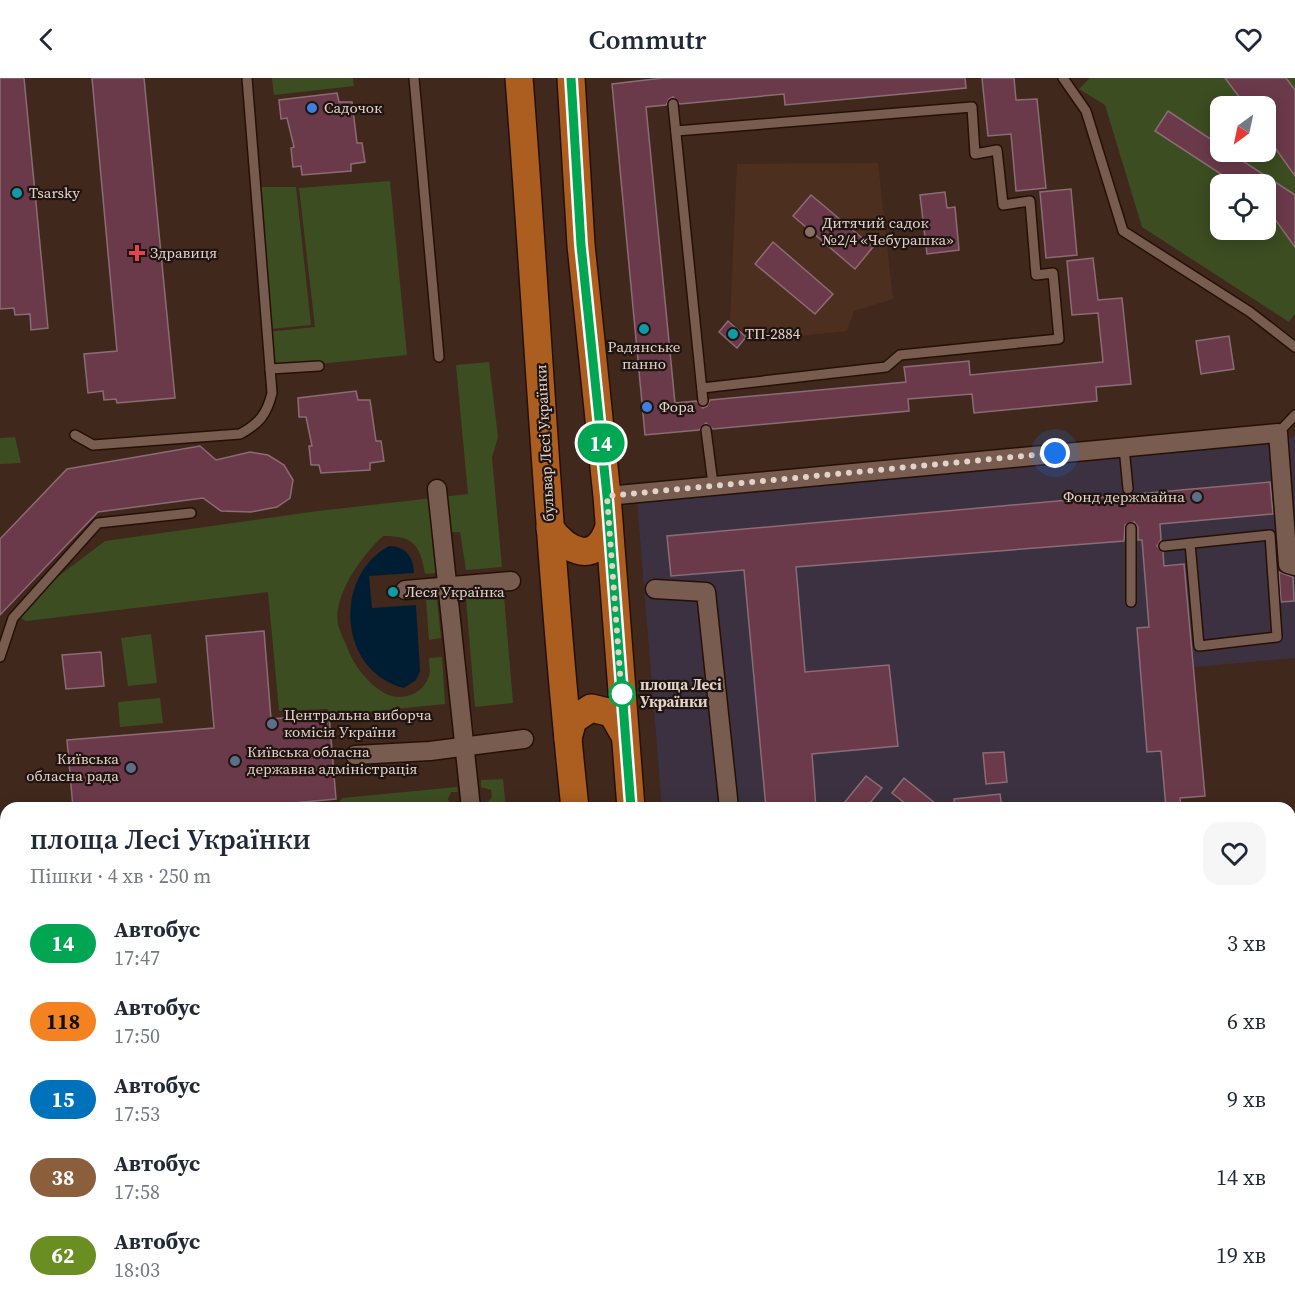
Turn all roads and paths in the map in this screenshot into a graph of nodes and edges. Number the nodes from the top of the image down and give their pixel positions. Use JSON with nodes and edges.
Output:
{"nodes":[{"id":1,"x":247,"y":78,"type":"edge"},
{"id":2,"x":414,"y":78,"type":"edge"},
{"id":3,"x":519,"y":78,"type":"edge"},
{"id":4,"x":571,"y":78,"type":"edge"},
{"id":5,"x":1063,"y":78,"type":"edge"},
{"id":6,"x":673,"y":104,"type":"dead end"},
{"id":7,"x":676,"y":130,"type":"junction"},
{"id":8,"x":1295,"y":347,"type":"edge"},
{"id":9,"x":439,"y":357,"type":"dead end"},
{"id":10,"x":319,"y":366,"type":"dead end"},
{"id":11,"x":270,"y":369,"type":"junction"},
{"id":12,"x":702,"y":388,"type":"junction"},
{"id":13,"x":703,"y":400,"type":"dead end"},
{"id":14,"x":1295,"y":415,"type":"edge"},
{"id":15,"x":706,"y":430,"type":"dead end"},
{"id":16,"x":1278,"y":433,"type":"junction"},
{"id":17,"x":75,"y":435,"type":"dead end"},
{"id":18,"x":1124,"y":447,"type":"junction"},
{"id":19,"x":712,"y":484,"type":"junction"},
{"id":20,"x":437,"y":489,"type":"dead end"},
{"id":21,"x":1128,"y":489,"type":"dead end"},
{"id":22,"x":607,"y":496,"type":"junction"},
{"id":23,"x":190,"y":513,"type":"dead end"},
{"id":24,"x":609,"y":527,"type":"junction"},
{"id":25,"x":550,"y":528,"type":"junction"},
{"id":26,"x":1131,"y":528,"type":"dead end"},
{"id":27,"x":1190,"y":543,"type":"junction"},
{"id":28,"x":1164,"y":546,"type":"dead end"},
{"id":29,"x":1295,"y":566,"type":"edge"},
{"id":30,"x":511,"y":581,"type":"dead end"},
{"id":31,"x":449,"y":587,"type":"junction"},
{"id":32,"x":656,"y":589,"type":"dead end"},
{"id":33,"x":405,"y":590,"type":"dead end"},
{"id":34,"x":1131,"y":602,"type":"dead end"},
{"id":35,"x":0,"y":657,"type":"edge"},
{"id":36,"x":624,"y":735,"type":"junction"},
{"id":37,"x":568,"y":738,"type":"junction"},
{"id":38,"x":524,"y":739,"type":"dead end"},
{"id":39,"x":464,"y":745,"type":"junction"},
{"id":40,"x":355,"y":755,"type":"dead end"},
{"id":41,"x":470,"y":802,"type":"edge"},
{"id":42,"x":574,"y":802,"type":"edge"},
{"id":43,"x":630,"y":802,"type":"edge"},
{"id":44,"x":728,"y":802,"type":"edge"}],
"edges":[{"from":1,"to":11,"type":"lane"},
{"from":2,"to":9,"type":"lane"},
{"from":3,"to":25,"type":"main road","name":"бульвар Лесі Українки"},
{"from":4,"to":22,"type":"main road"},
{"from":5,"to":8,"type":"lane"},
{"from":6,"to":7,"type":"lane"},
{"from":7,"to":12,"type":"lane"},
{"from":7,"to":12,"type":"lane"},
{"from":10,"to":11,"type":"lane"},
{"from":11,"to":17,"type":"lane"},
{"from":12,"to":13,"type":"lane"},
{"from":14,"to":16,"type":"lane"},
{"from":15,"to":19,"type":"lane"},
{"from":16,"to":18,"type":"street"},
{"from":16,"to":29,"type":"street"},
{"from":18,"to":19,"type":"street"},
{"from":18,"to":21,"type":"lane"},
{"from":19,"to":22,"type":"street"},
{"from":20,"to":31,"type":"street"},
{"from":22,"to":24,"type":"main road"},
{"from":23,"to":35,"type":"lane"},
{"from":24,"to":25,"type":"main road"},
{"from":24,"to":36,"type":"main road"},
{"from":25,"to":37,"type":"main road","name":"бульвар Лесі Українки"},
{"from":26,"to":34,"type":"lane"},
{"from":27,"to":27,"type":"lane"},
{"from":27,"to":28,"type":"lane"},
{"from":30,"to":31,"type":"street"},
{"from":31,"to":33,"type":"street"},
{"from":31,"to":39,"type":"street"},
{"from":32,"to":44,"type":"street"},
{"from":36,"to":37,"type":"main road"},
{"from":36,"to":43,"type":"main road"},
{"from":37,"to":42,"type":"main road","name":"бульвар Лесі Українки"},
{"from":38,"to":39,"type":"street"},
{"from":39,"to":40,"type":"street"},
{"from":39,"to":41,"type":"street"}]}
